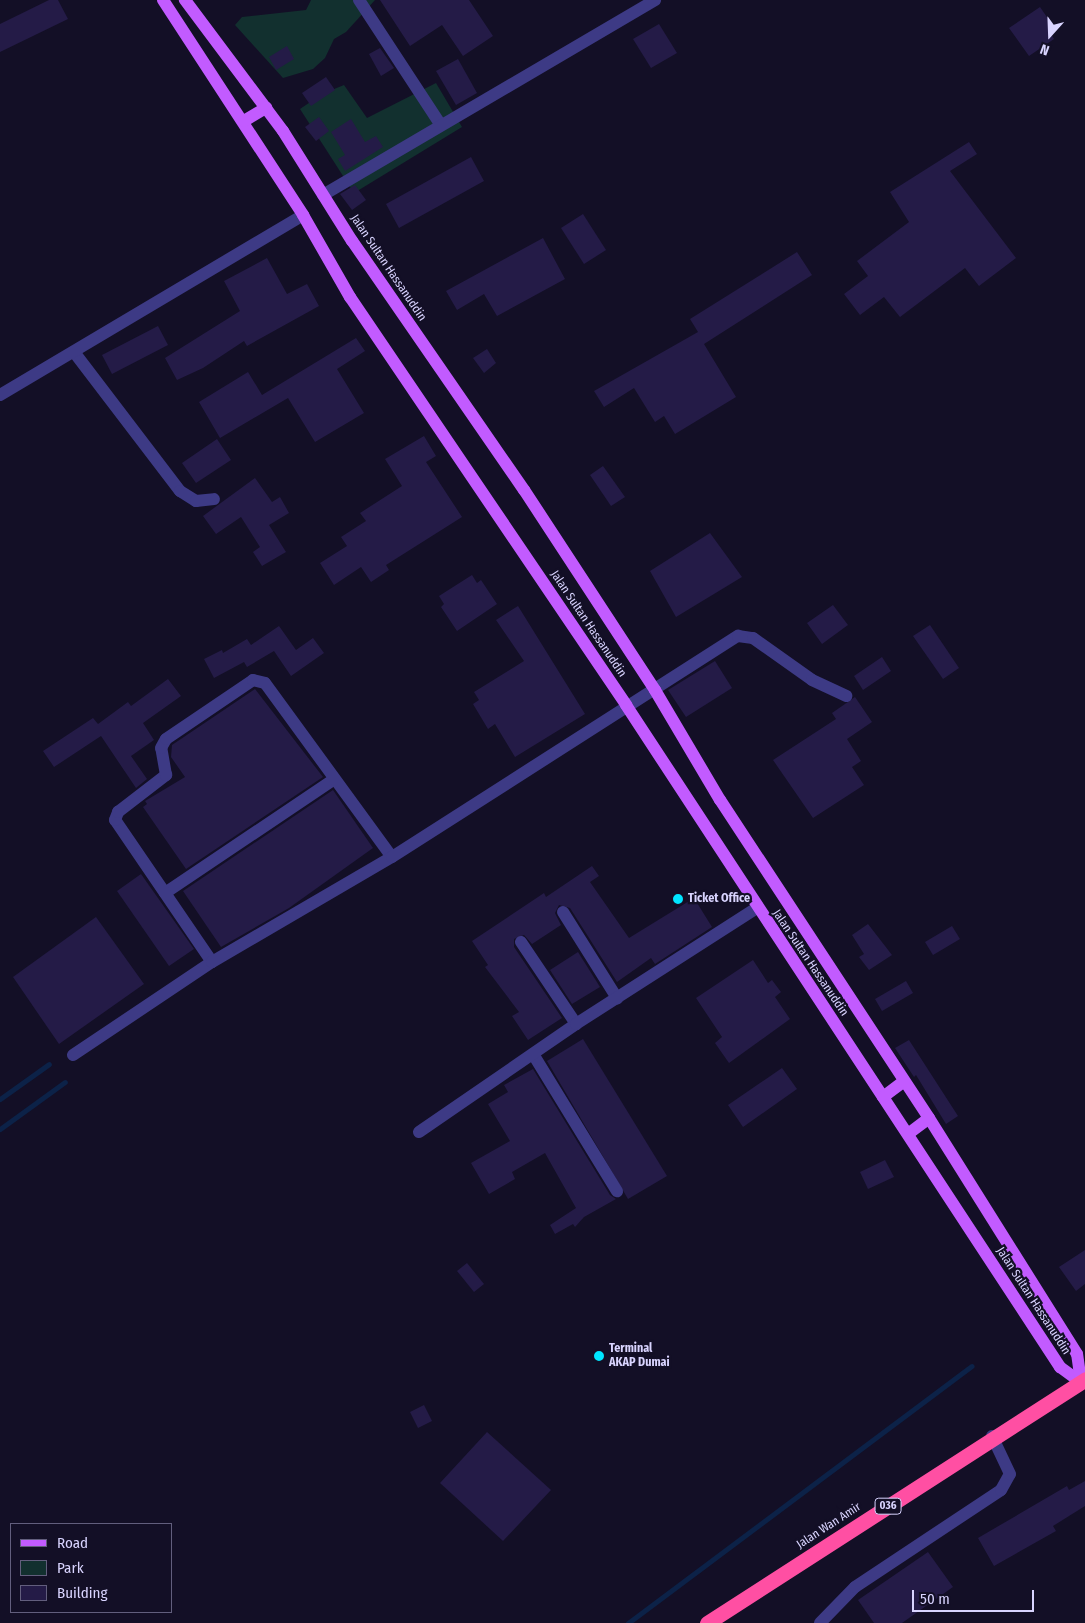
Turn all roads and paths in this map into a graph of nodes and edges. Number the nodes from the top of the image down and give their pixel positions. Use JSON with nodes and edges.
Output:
{"nodes":[{"id":1,"x":163,"y":0,"type":"edge"},
{"id":2,"x":185,"y":0,"type":"edge"},
{"id":3,"x":359,"y":0,"type":"edge"},
{"id":4,"x":655,"y":0,"type":"edge"},
{"id":5,"x":266,"y":108,"type":"junction"},
{"id":6,"x":244,"y":121,"type":"junction"},
{"id":7,"x":440,"y":124,"type":"junction"},
{"id":8,"x":323,"y":195,"type":"junction"},
{"id":9,"x":303,"y":215,"type":"junction"},
{"id":10,"x":74,"y":352,"type":"junction"},
{"id":11,"x":0,"y":395,"type":"edge"},
{"id":12,"x":214,"y":499,"type":"dead end"},
{"id":13,"x":655,"y":690,"type":"junction"},
{"id":14,"x":846,"y":696,"type":"dead end"},
{"id":15,"x":626,"y":705,"type":"junction"},
{"id":16,"x":334,"y":780,"type":"junction"},
{"id":17,"x":392,"y":857,"type":"junction"},
{"id":18,"x":165,"y":893,"type":"junction"},
{"id":19,"x":757,"y":908,"type":"junction"},
{"id":20,"x":563,"y":912,"type":"dead end"},
{"id":21,"x":521,"y":942,"type":"dead end"},
{"id":22,"x":212,"y":962,"type":"junction"},
{"id":23,"x":618,"y":998,"type":"junction"},
{"id":24,"x":576,"y":1024,"type":"junction"},
{"id":25,"x":533,"y":1054,"type":"junction"},
{"id":26,"x":74,"y":1055,"type":"dead end"},
{"id":27,"x":904,"y":1081,"type":"junction"},
{"id":28,"x":883,"y":1097,"type":"junction"},
{"id":29,"x":929,"y":1118,"type":"junction"},
{"id":30,"x":419,"y":1132,"type":"dead end"},
{"id":31,"x":908,"y":1134,"type":"junction"},
{"id":32,"x":617,"y":1191,"type":"dead end"},
{"id":33,"x":1080,"y":1385,"type":"edge"},
{"id":34,"x":992,"y":1436,"type":"junction"},
{"id":35,"x":707,"y":1623,"type":"edge"},
{"id":36,"x":820,"y":1623,"type":"edge"}],
"edges":[{"from":1,"to":6,"type":"main road","name":"Jalan Sultan Hassanuddin"},
{"from":2,"to":5,"type":"main road","name":"Jalan Sultan Hassanuddin"},
{"from":3,"to":7,"type":"street"},
{"from":4,"to":7,"type":"street"},
{"from":5,"to":6,"type":"main road"},
{"from":5,"to":8,"type":"main road","name":"Jalan Sultan Hassanuddin"},
{"from":6,"to":9,"type":"main road","name":"Jalan Sultan Hassanuddin"},
{"from":7,"to":8,"type":"street"},
{"from":8,"to":13,"type":"main road","name":"Jalan Sultan Hassanuddin"},
{"from":9,"to":10,"type":"street"},
{"from":9,"to":15,"type":"main road","name":"Jalan Sultan Hassanuddin"},
{"from":10,"to":11,"type":"street"},
{"from":10,"to":12,"type":"street"},
{"from":13,"to":14,"type":"street"},
{"from":13,"to":15,"type":"street"},
{"from":13,"to":27,"type":"main road","name":"Jalan Sultan Hassanuddin"},
{"from":15,"to":17,"type":"street"},
{"from":15,"to":19,"type":"main road","name":"Jalan Sultan Hassanuddin"},
{"from":16,"to":17,"type":"street"},
{"from":16,"to":18,"type":"street"},
{"from":16,"to":18,"type":"street"},
{"from":17,"to":22,"type":"street"},
{"from":18,"to":22,"type":"street"},
{"from":19,"to":23,"type":"street"},
{"from":19,"to":28,"type":"main road","name":"Jalan Sultan Hassanuddin"},
{"from":20,"to":23,"type":"street"},
{"from":21,"to":24,"type":"street"},
{"from":22,"to":26,"type":"street"},
{"from":23,"to":24,"type":"street"},
{"from":24,"to":25,"type":"street"},
{"from":25,"to":30,"type":"street"},
{"from":25,"to":32,"type":"street"},
{"from":27,"to":28,"type":"main road"},
{"from":27,"to":29,"type":"main road","name":"Jalan Sultan Hassanuddin"},
{"from":28,"to":31,"type":"main road","name":"Jalan Sultan Hassanuddin"},
{"from":29,"to":31,"type":"main road"},
{"from":29,"to":33,"type":"main road","name":"Jalan Sultan Hassanuddin"},
{"from":31,"to":33,"type":"main road","name":"Jalan Sultan Hassanuddin"},
{"from":33,"to":34,"type":"highway","name":"Jalan Wan Amir","number":"036"},
{"from":34,"to":35,"type":"highway","name":"Jalan Wan Amir","number":"036"},
{"from":34,"to":36,"type":"street"}]}
